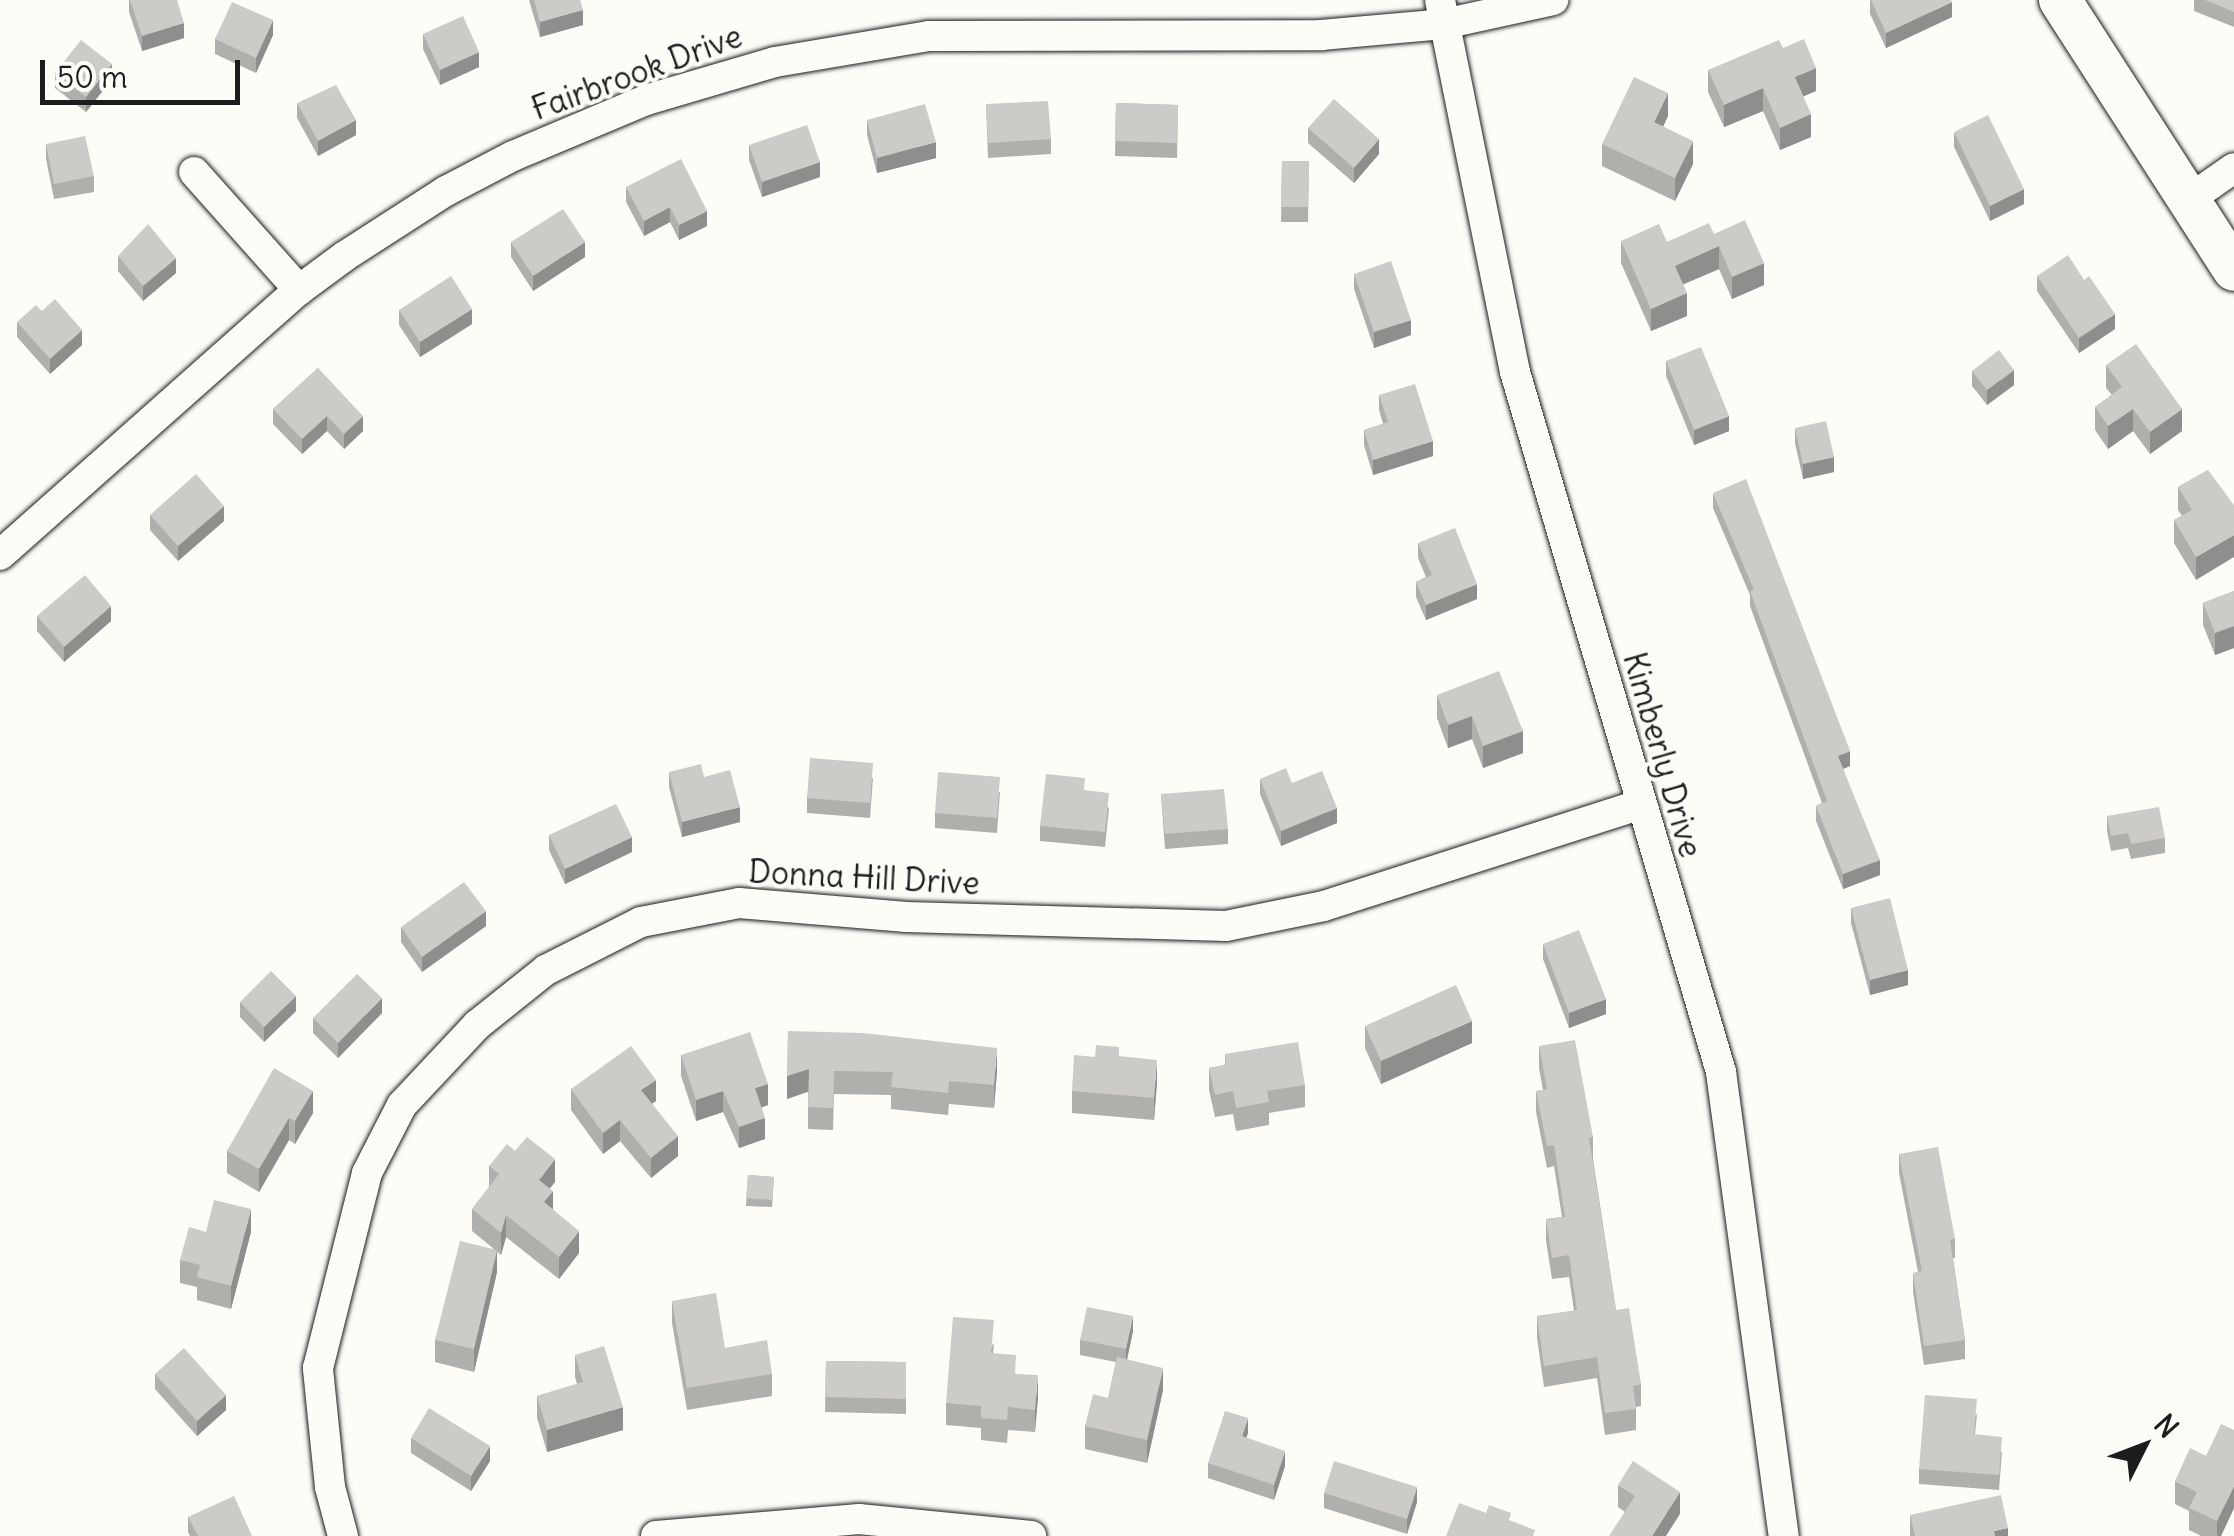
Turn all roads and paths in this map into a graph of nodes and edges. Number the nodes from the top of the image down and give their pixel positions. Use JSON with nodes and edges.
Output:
{"nodes":[{"id":1,"x":1552,"y":0,"type":"edge"},
{"id":2,"x":2060,"y":0,"type":"edge"},
{"id":3,"x":1442,"y":12,"type":"edge"},
{"id":4,"x":2234,"y":168,"type":"edge"},
{"id":5,"x":194,"y":172,"type":"dead end"},
{"id":6,"x":2191,"y":198,"type":"junction"},
{"id":7,"x":2234,"y":270,"type":"edge"},
{"id":8,"x":300,"y":290,"type":"junction"},
{"id":9,"x":0,"y":556,"type":"edge"},
{"id":10,"x":1640,"y":805,"type":"junction"},
{"id":11,"x":343,"y":1536,"type":"edge"},
{"id":12,"x":656,"y":1536,"type":"edge"},
{"id":13,"x":1031,"y":1536,"type":"edge"},
{"id":14,"x":1784,"y":1536,"type":"edge"}],
"edges":[{"from":1,"to":3,"type":"street","name":"Fairbrook Drive"},
{"from":2,"to":6,"type":"main road"},
{"from":3,"to":8,"type":"street","name":"Fairbrook Drive"},
{"from":3,"to":10,"type":"street","name":"Kimberly Drive"},
{"from":4,"to":6,"type":"street"},
{"from":5,"to":8,"type":"street"},
{"from":6,"to":7,"type":"main road"},
{"from":8,"to":9,"type":"street","name":"Fairbrook Drive"},
{"from":10,"to":11,"type":"street","name":"Donna Hill Drive"},
{"from":10,"to":14,"type":"street","name":"Kimberly Drive"},
{"from":12,"to":13,"type":"street"}]}
